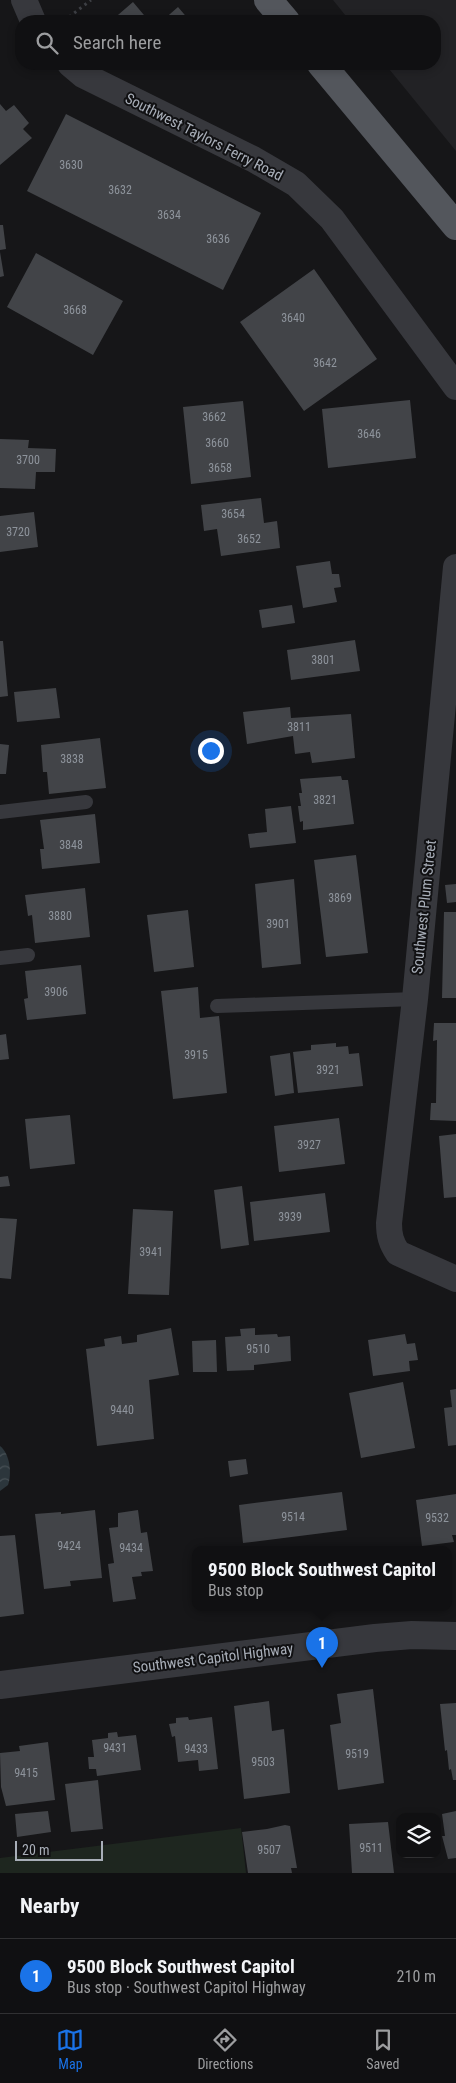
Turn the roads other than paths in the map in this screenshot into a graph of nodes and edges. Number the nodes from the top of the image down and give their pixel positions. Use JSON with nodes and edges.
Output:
{"nodes":[{"id":1,"x":24,"y":0,"type":"edge"},
{"id":2,"x":268,"y":0,"type":"edge"},
{"id":3,"x":30,"y":15,"type":"edge"},
{"id":4,"x":281,"y":15,"type":"edge"},
{"id":5,"x":77,"y":70,"type":"edge"},
{"id":6,"x":326,"y":70,"type":"edge"},
{"id":7,"x":456,"y":226,"type":"edge"},
{"id":8,"x":456,"y":387,"type":"edge"},
{"id":9,"x":456,"y":567,"type":"edge"},
{"id":10,"x":86,"y":802,"type":"dead end"},
{"id":11,"x":0,"y":812,"type":"edge"},
{"id":12,"x":28,"y":955,"type":"dead end"},
{"id":13,"x":0,"y":958,"type":"edge"},
{"id":14,"x":415,"y":999,"type":"junction"},
{"id":15,"x":217,"y":1006,"type":"dead end"},
{"id":16,"x":456,"y":1278,"type":"edge"},
{"id":17,"x":456,"y":1636,"type":"edge"},
{"id":18,"x":0,"y":1686,"type":"edge"}],
"edges":[{"from":1,"to":3,"type":"street"},
{"from":2,"to":4,"type":"main road"},
{"from":5,"to":8,"type":"street","name":"Southwest Taylors Ferry Road"},
{"from":6,"to":7,"type":"main road"},
{"from":9,"to":14,"type":"street","name":"Southwest Plum Street"},
{"from":10,"to":11,"type":"lane"},
{"from":12,"to":13,"type":"lane"},
{"from":14,"to":15,"type":"lane"},
{"from":14,"to":16,"type":"street","name":"Southwest Plum Street"},
{"from":17,"to":18,"type":"street","name":"Southwest Capitol Highway"}]}
